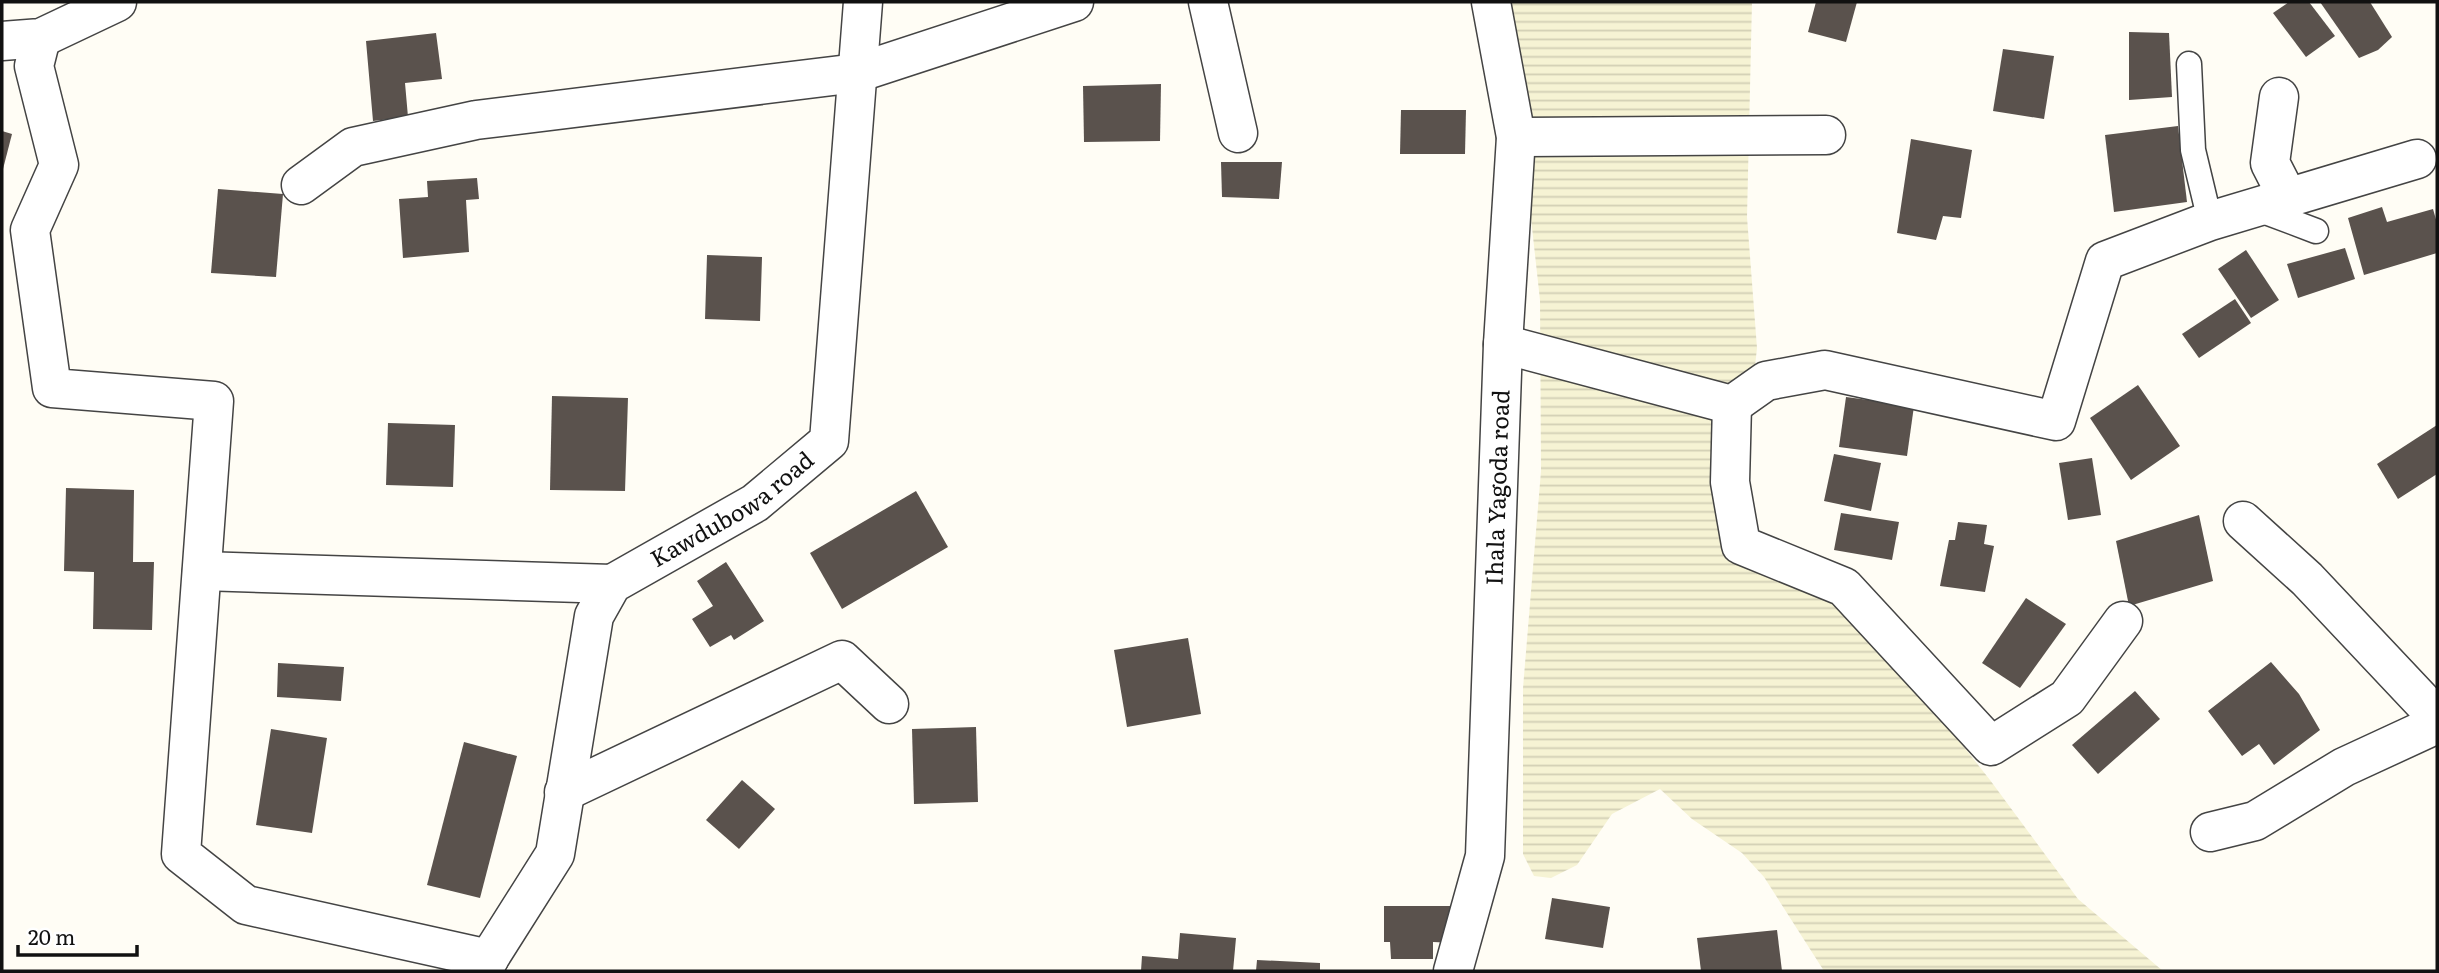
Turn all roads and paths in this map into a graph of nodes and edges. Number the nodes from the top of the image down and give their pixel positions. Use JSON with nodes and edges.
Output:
{"nodes":[{"id":1,"x":117,"y":2,"type":"edge"},
{"id":2,"x":863,"y":2,"type":"edge"},
{"id":3,"x":1074,"y":2,"type":"edge"},
{"id":4,"x":1208,"y":2,"type":"edge"},
{"id":5,"x":1491,"y":2,"type":"edge"},
{"id":6,"x":41,"y":38,"type":"junction"},
{"id":7,"x":2,"y":41,"type":"edge"},
{"id":8,"x":2189,"y":64,"type":"dead end"},
{"id":9,"x":857,"y":73,"type":"junction"},
{"id":10,"x":2278,"y":97,"type":"dead end"},
{"id":11,"x":1238,"y":133,"type":"dead end"},
{"id":12,"x":1826,"y":135,"type":"dead end"},
{"id":13,"x":1516,"y":137,"type":"junction"},
{"id":14,"x":2417,"y":159,"type":"dead end"},
{"id":15,"x":301,"y":185,"type":"dead end"},
{"id":16,"x":2271,"y":203,"type":"junction"},
{"id":17,"x":2210,"y":222,"type":"junction"},
{"id":18,"x":2316,"y":231,"type":"dead end"},
{"id":19,"x":1503,"y":344,"type":"junction"},
{"id":20,"x":1732,"y":405,"type":"junction"},
{"id":21,"x":2243,"y":521,"type":"dead end"},
{"id":22,"x":202,"y":571,"type":"junction"},
{"id":23,"x":612,"y":584,"type":"junction"},
{"id":24,"x":2123,"y":621,"type":"dead end"},
{"id":25,"x":888,"y":704,"type":"dead end"},
{"id":26,"x":2437,"y":717,"type":"edge"},
{"id":27,"x":2437,"y":724,"type":"edge"},
{"id":28,"x":564,"y":792,"type":"junction"},
{"id":29,"x":2210,"y":832,"type":"dead end"},
{"id":30,"x":485,"y":965,"type":"edge"},
{"id":31,"x":1453,"y":971,"type":"edge"}],
"edges":[{"from":1,"to":6,"type":"street"},
{"from":2,"to":9,"type":"street","name":"Kawdubowa road"},
{"from":3,"to":9,"type":"street"},
{"from":4,"to":11,"type":"street"},
{"from":5,"to":13,"type":"street","name":"Ihala Yagoda road"},
{"from":6,"to":7,"type":"street"},
{"from":6,"to":22,"type":"street"},
{"from":8,"to":17,"type":"lane"},
{"from":9,"to":15,"type":"street"},
{"from":9,"to":23,"type":"street","name":"Kawdubowa road"},
{"from":10,"to":16,"type":"street"},
{"from":12,"to":13,"type":"street"},
{"from":13,"to":19,"type":"street","name":"Ihala Yagoda road"},
{"from":14,"to":16,"type":"street"},
{"from":16,"to":17,"type":"street"},
{"from":16,"to":18,"type":"lane"},
{"from":17,"to":20,"type":"street"},
{"from":19,"to":20,"type":"street"},
{"from":19,"to":31,"type":"street","name":"Ihala Yagoda road"},
{"from":20,"to":24,"type":"street"},
{"from":21,"to":26,"type":"street"},
{"from":22,"to":23,"type":"street"},
{"from":22,"to":30,"type":"street"},
{"from":23,"to":28,"type":"street"},
{"from":25,"to":28,"type":"street"},
{"from":27,"to":29,"type":"street"},
{"from":28,"to":30,"type":"street"}]}
